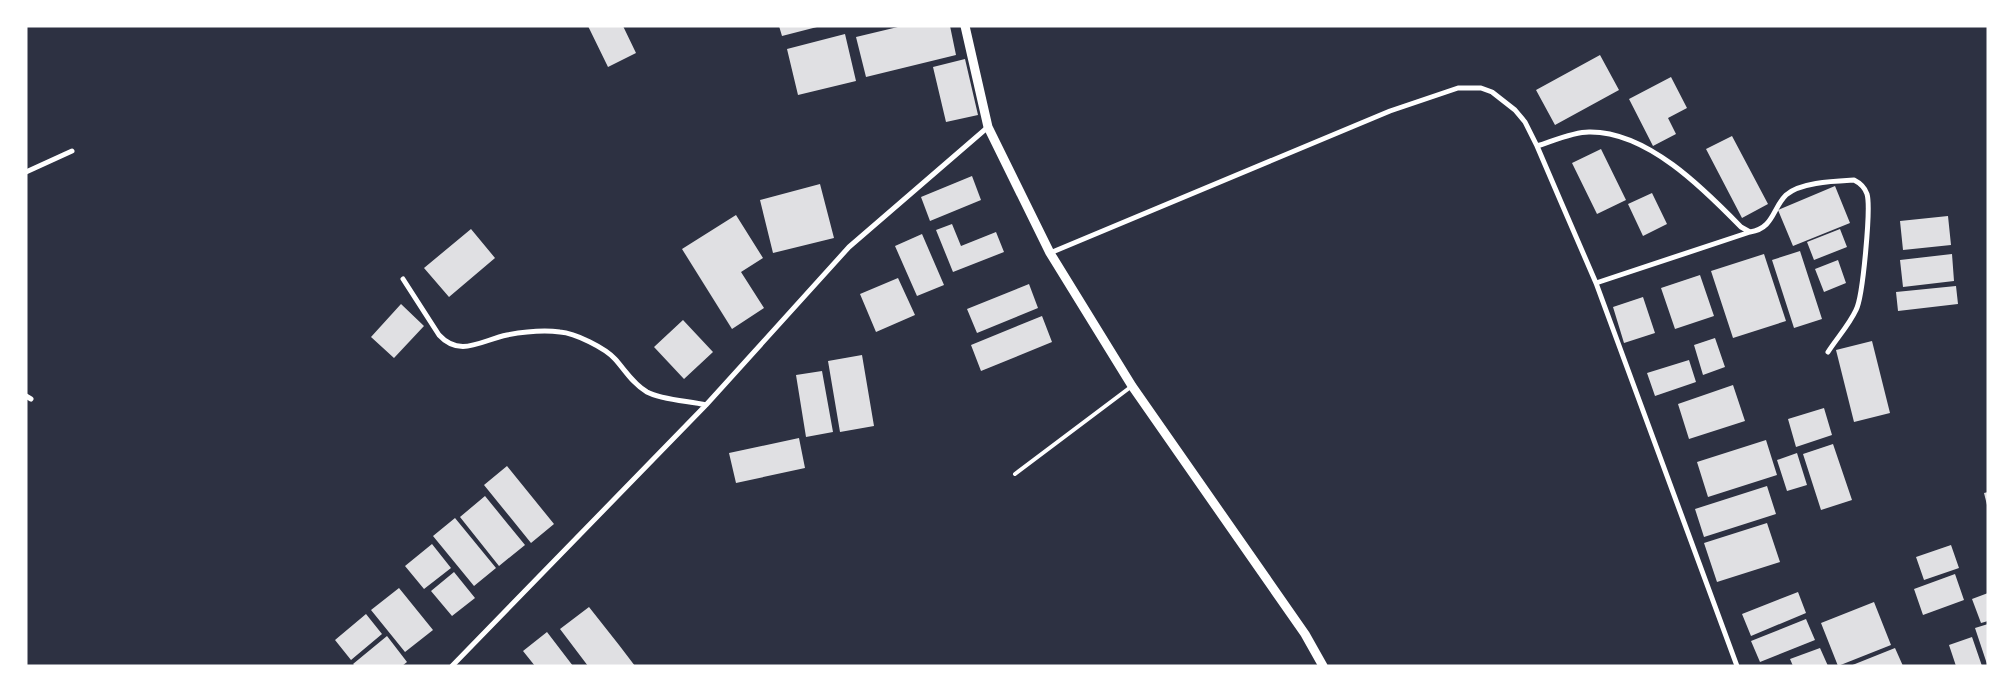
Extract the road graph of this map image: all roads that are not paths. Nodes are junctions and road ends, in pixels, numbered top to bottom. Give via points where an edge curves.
1 (965, 26) edge
2 (988, 128) junction
3 (1537, 146) junction
4 (72, 151) dead end
5 (26, 172) edge
6 (1750, 232) junction
7 (1050, 253) junction
8 (403, 279) dead end
9 (1596, 283) junction
10 (1828, 352) dead end
11 (1132, 386) junction
12 (706, 405) junction
13 (1015, 474) dead end
14 (452, 666) edge
15 (1323, 666) edge
16 (1737, 666) edge

1 - 2 street
2 - 7 street
2 - 12 street via 849,248
3 - 6 street via 1586,132 1606,132 1666,160
3 - 7 street via 1525,122 1502,98 1481,88 1458,88 1390,111
3 - 9 street
4 - 5 street
6 - 9 street
6 - 10 street via 1765,226 1787,194 1798,188 1828,181 1854,180 1864,189 1867,198 1866,234 1861,294 1857,309
7 - 11 street
8 - 12 street via 439,335 453,345 474,346 520,333 561,332 602,347 647,392
9 - 16 street
11 - 13 lane
11 - 15 street via 1305,634
12 - 14 street

